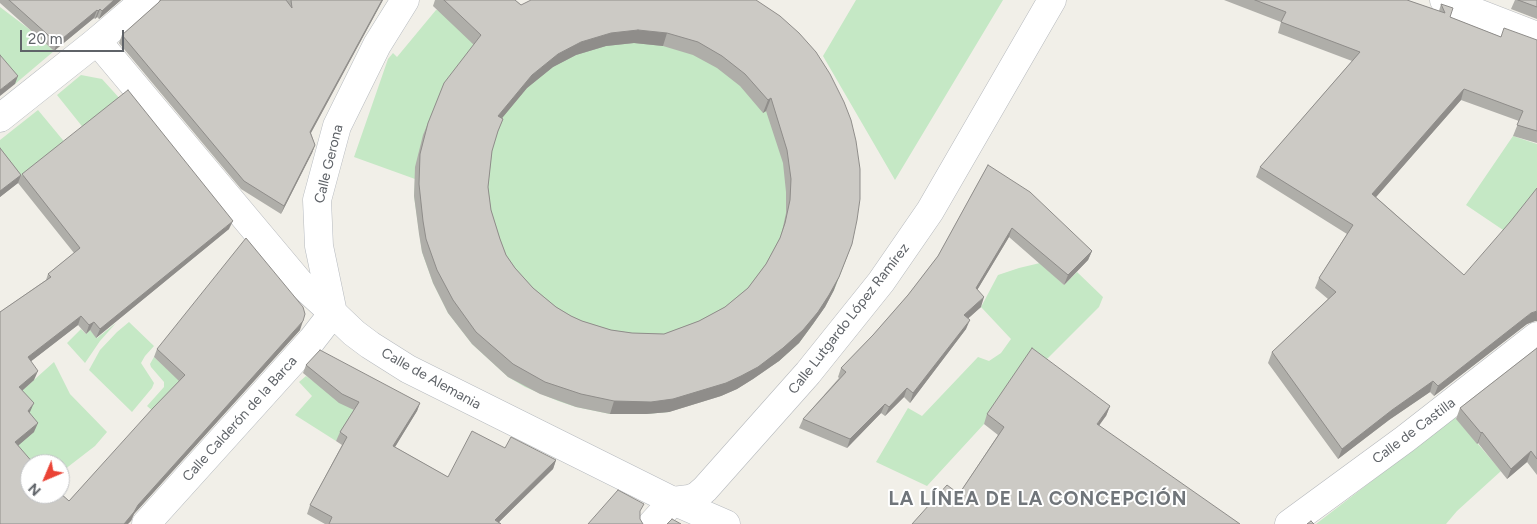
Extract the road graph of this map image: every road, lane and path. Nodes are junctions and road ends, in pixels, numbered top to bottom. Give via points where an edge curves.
1 (145, 0) edge
2 (405, 0) edge
3 (1052, 0) edge
4 (1444, 0) edge
5 (1537, 36) edge
6 (97, 41) junction
7 (0, 118) edge
8 (333, 313) junction
9 (1537, 336) edge
10 (673, 501) junction
11 (146, 524) edge
12 (652, 524) edge
13 (726, 524) edge
14 (1289, 524) edge

1 - 6 street
2 - 8 street, Calle Gerona via 378,44 337,126 317,200 319,246
3 - 10 street, Calle Lutgardo López Ramírez via 930,211 880,282 808,373 705,489 689,499
4 - 5 street
6 - 7 street
6 - 8 street, Calle de Alemania via 299,282
8 - 10 street, Calle de Alemania via 370,345 408,369
8 - 11 street, Calle Calderón de la Barca
9 - 14 street, Calle de Castilla
10 - 12 street
10 - 13 street, Calle de Alemania

